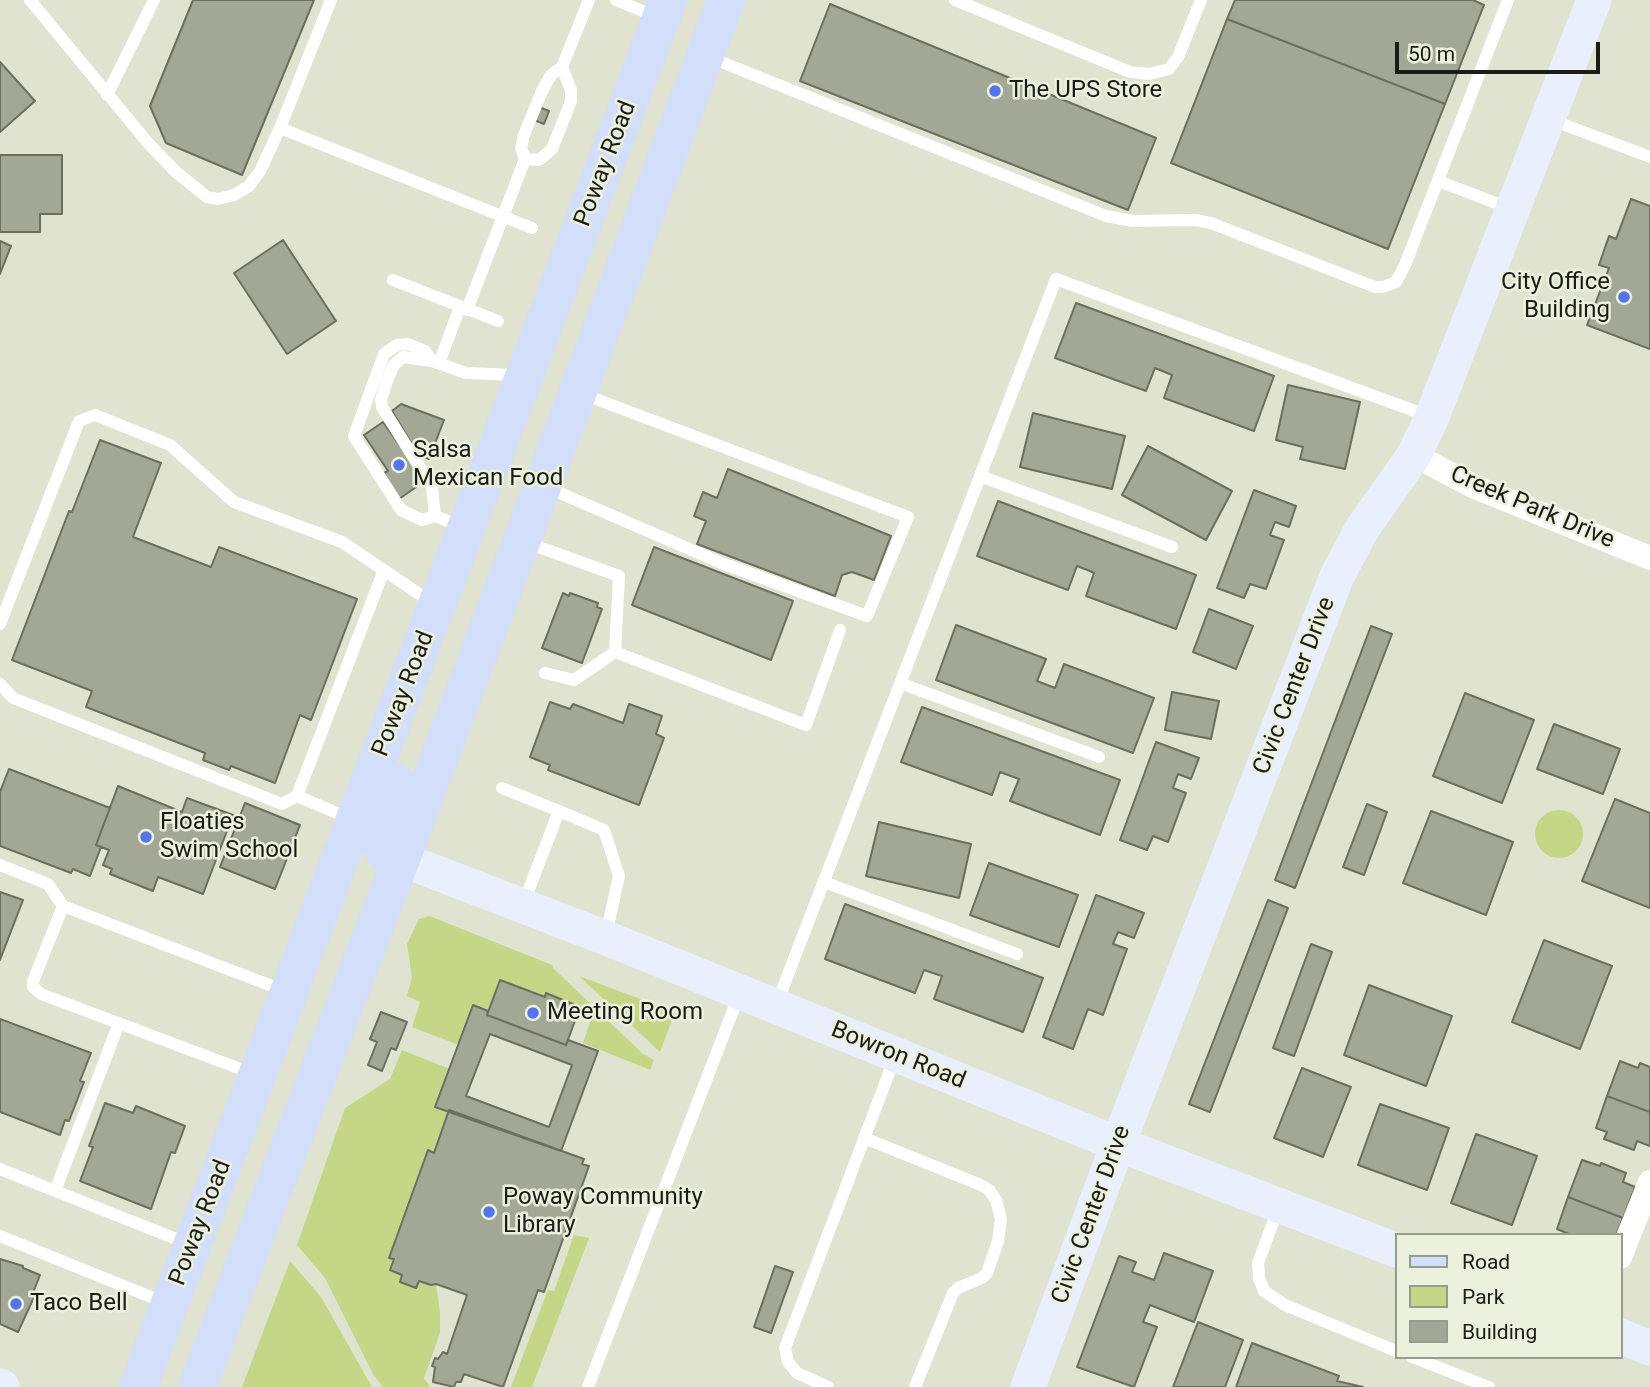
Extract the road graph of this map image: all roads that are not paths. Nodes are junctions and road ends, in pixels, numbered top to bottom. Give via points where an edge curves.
1 (30, 0) edge
2 (154, 0) edge
3 (331, 0) edge
4 (589, 0) edge
5 (616, 0) edge
6 (726, 0) edge
7 (955, 0) edge
8 (1200, 0) edge
9 (1508, 0) edge
10 (1594, 0) edge
11 (664, 9) edge
12 (706, 56) junction
13 (562, 67) junction
14 (107, 95) junction
15 (1548, 118) junction
16 (280, 128) junction
17 (1650, 157) edge
18 (525, 159) junction
19 (1438, 181) junction
20 (1514, 210) junction
21 (503, 217) junction
22 (532, 228) dead end
23 (575, 245) junction
24 (629, 258) junction
25 (393, 280) dead end
26 (464, 308) junction
27 (498, 321) dead end
28 (436, 362) junction
29 (526, 375) junction
30 (577, 392) junction
31 (1432, 417) junction
32 (1414, 455) junction
33 (980, 476) junction
34 (539, 493) junction
35 (451, 522) junction
36 (521, 540) junction
37 (1172, 547) dead end
38 (1650, 558) edge
39 (384, 570) junction
40 (440, 599) junction
41 (0, 624) edge
42 (840, 630) dead end
43 (615, 652) junction
44 (416, 661) junction
45 (545, 673) dead end
46 (900, 683) junction
47 (0, 684) edge
48 (1099, 757) dead end
49 (437, 763) junction
50 (502, 788) dead end
51 (297, 796) junction
52 (559, 811) junction
53 (355, 820) junction
54 (401, 859) junction
55 (0, 865) edge
56 (824, 882) junction
57 (63, 906) junction
58 (522, 906) junction
59 (606, 939) junction
60 (1017, 954) dead end
61 (740, 992) junction
62 (289, 993) junction
63 (776, 1006) junction
64 (119, 1023) junction
65 (895, 1055) junction
66 (257, 1076) junction
67 (864, 1138) junction
68 (1118, 1144) junction
69 (0, 1170) edge
70 (1650, 1182) edge
71 (55, 1191) junction
72 (1279, 1205) junction
73 (0, 1236) edge
74 (193, 1245) junction
75 (1394, 1249) edge
76 (1622, 1253) edge
77 (247, 1255) junction
78 (170, 1304) junction
79 (1622, 1337) edge
80 (1650, 1348) edge
81 (1394, 1350) edge
82 (1417, 1359) edge
83 (138, 1387) edge
84 (197, 1387) edge
85 (588, 1387) edge
86 (828, 1387) edge
87 (915, 1387) edge
88 (1028, 1387) edge
89 (1489, 1387) edge

1 - 14 lane
2 - 14 lane
3 - 16 lane
4 - 13 lane
5 - 11 lane
6 - 12 main road
7 - 8 lane via 1130,72 1149,74 1168,69 1178,57
9 - 19 lane
10 - 15 street, Civic Center Drive
11 - 23 main road, Poway Road
11 - 24 main road via 661,83 607,229 616,250
12 - 19 lane via 1106,216 1211,223 1375,287 1390,286 1400,277
12 - 24 main road
13 - 18 lane via 541,91 524,135
13 - 18 lane via 572,90 557,137 544,158
14 - 16 lane via 148,144 207,197 234,195 249,186
15 - 17 lane
15 - 20 street, Civic Center Drive
16 - 21 lane
18 - 21 lane
19 - 20 lane
20 - 31 street, Civic Center Drive
21 - 22 lane
21 - 26 lane
23 - 29 main road, Poway Road
23 - 34 main road via 592,256 595,273 536,432 531,468
24 - 30 main road
25 - 26 lane
26 - 27 lane
26 - 28 lane
28 - 29 lane via 466,373
28 - 35 lane via 398,359 380,403
28 - 35 lane via 408,344 384,354 354,436 401,510 422,520
29 - 35 main road, Poway Road
30 - 34 main road
30 - 34 lane via 908,517 867,616
31 - 32 street, Civic Center Drive
31 - 33 lane via 1056,279
32 - 38 street, Creek Park Drive via 1475,487
32 - 68 street, Civic Center Drive via 1362,529 1337,576
33 - 37 lane
33 - 46 lane
34 - 36 main road
35 - 40 main road, Poway Road
36 - 43 lane via 619,576
36 - 49 main road
39 - 40 lane
39 - 41 lane via 342,542 234,502 170,444 94,415 79,421
39 - 51 lane
40 - 44 main road, Poway Road
40 - 49 main road via 457,597 464,614 439,688
42 - 43 lane via 806,724
43 - 45 lane via 574,680
44 - 53 main road, Poway Road
44 - 54 main road via 417,724 379,831 384,852
46 - 48 lane
46 - 56 lane
47 - 51 lane via 13,698 282,804
49 - 54 main road
50 - 52 lane
51 - 53 lane
52 - 58 lane
52 - 59 lane via 604,830 619,876
53 - 62 main road, Poway Road
54 - 58 street, Bowron Road
54 - 77 main road
55 - 57 lane via 48,884
56 - 60 lane
56 - 63 lane
57 - 62 lane
57 - 64 lane via 33,987
58 - 59 street, Bowron Road
59 - 61 street, Bowron Road
61 - 63 street, Bowron Road
61 - 85 lane
62 - 66 main road, Poway Road
63 - 65 street, Bowron Road
64 - 66 lane
64 - 71 lane
65 - 67 lane
65 - 68 street, Bowron Road
66 - 74 main road, Poway Road
66 - 77 main road via 274,1082 281,1091 249,1186
67 - 86 lane via 785,1348 797,1373
67 - 87 lane via 981,1185 996,1200 1001,1219 987,1273 958,1288 949,1300
68 - 72 street, Bowron Road
68 - 88 street, Civic Center Drive
69 - 71 lane
70 - 76 street
71 - 74 lane
72 - 75 street, Bowron Road
72 - 81 lane via 1258,1263 1264,1291 1285,1305
73 - 78 lane
74 - 78 main road, Poway Road
77 - 84 main road
78 - 83 main road, Poway Road
79 - 80 street
82 - 89 lane

